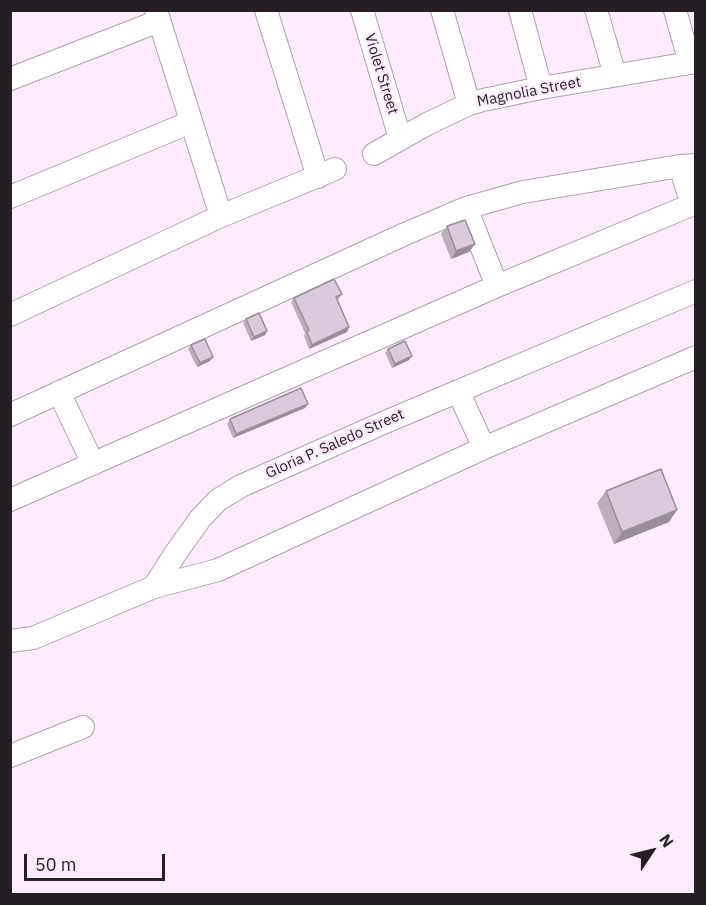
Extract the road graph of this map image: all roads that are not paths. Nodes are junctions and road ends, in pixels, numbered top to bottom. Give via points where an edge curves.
1 (266, 10) edge
2 (362, 10) edge
3 (442, 10) edge
4 (520, 10) edge
5 (596, 10) edge
6 (675, 10) edge
7 (158, 16) edge
8 (693, 62) edge
9 (615, 75) junction
10 (10, 79) edge
11 (541, 88) junction
12 (469, 104) junction
13 (191, 122) junction
14 (400, 138) junction
15 (374, 154) dead end
16 (688, 166) edge
17 (10, 197) edge
18 (694, 204) edge
19 (466, 208) junction
20 (221, 216) junction
21 (497, 286) junction
22 (696, 291) edge
23 (10, 315) edge
24 (696, 357) edge
25 (458, 391) junction
26 (59, 392) junction
27 (10, 415) edge
28 (484, 448) junction
29 (93, 464) junction
30 (10, 500) edge
31 (154, 587) junction
32 (10, 641) edge
33 (82, 727) dead end
34 (10, 756) edge

1 - 20 street via 327,173
2 - 14 street, Violet Street
3 - 12 street
4 - 11 street
5 - 9 street
6 - 8 street
7 - 10 street
7 - 13 street
8 - 9 street, Magnolia Street
9 - 11 street, Magnolia Street
11 - 12 street, Magnolia Street
12 - 14 street, Magnolia Street
13 - 17 street
13 - 20 street
14 - 15 street, Magnolia Street
16 - 18 street
16 - 19 street via 522,192
18 - 21 street
19 - 21 street
19 - 26 street
20 - 23 street
21 - 29 street
22 - 25 street, Gloria P. Saledo Street
24 - 28 street
25 - 28 street
25 - 31 street, Gloria P. Saledo Street via 241,486 218,500 200,519
26 - 27 street
26 - 29 street
28 - 31 street via 218,570
29 - 30 street
31 - 32 street via 33,638
33 - 34 street

